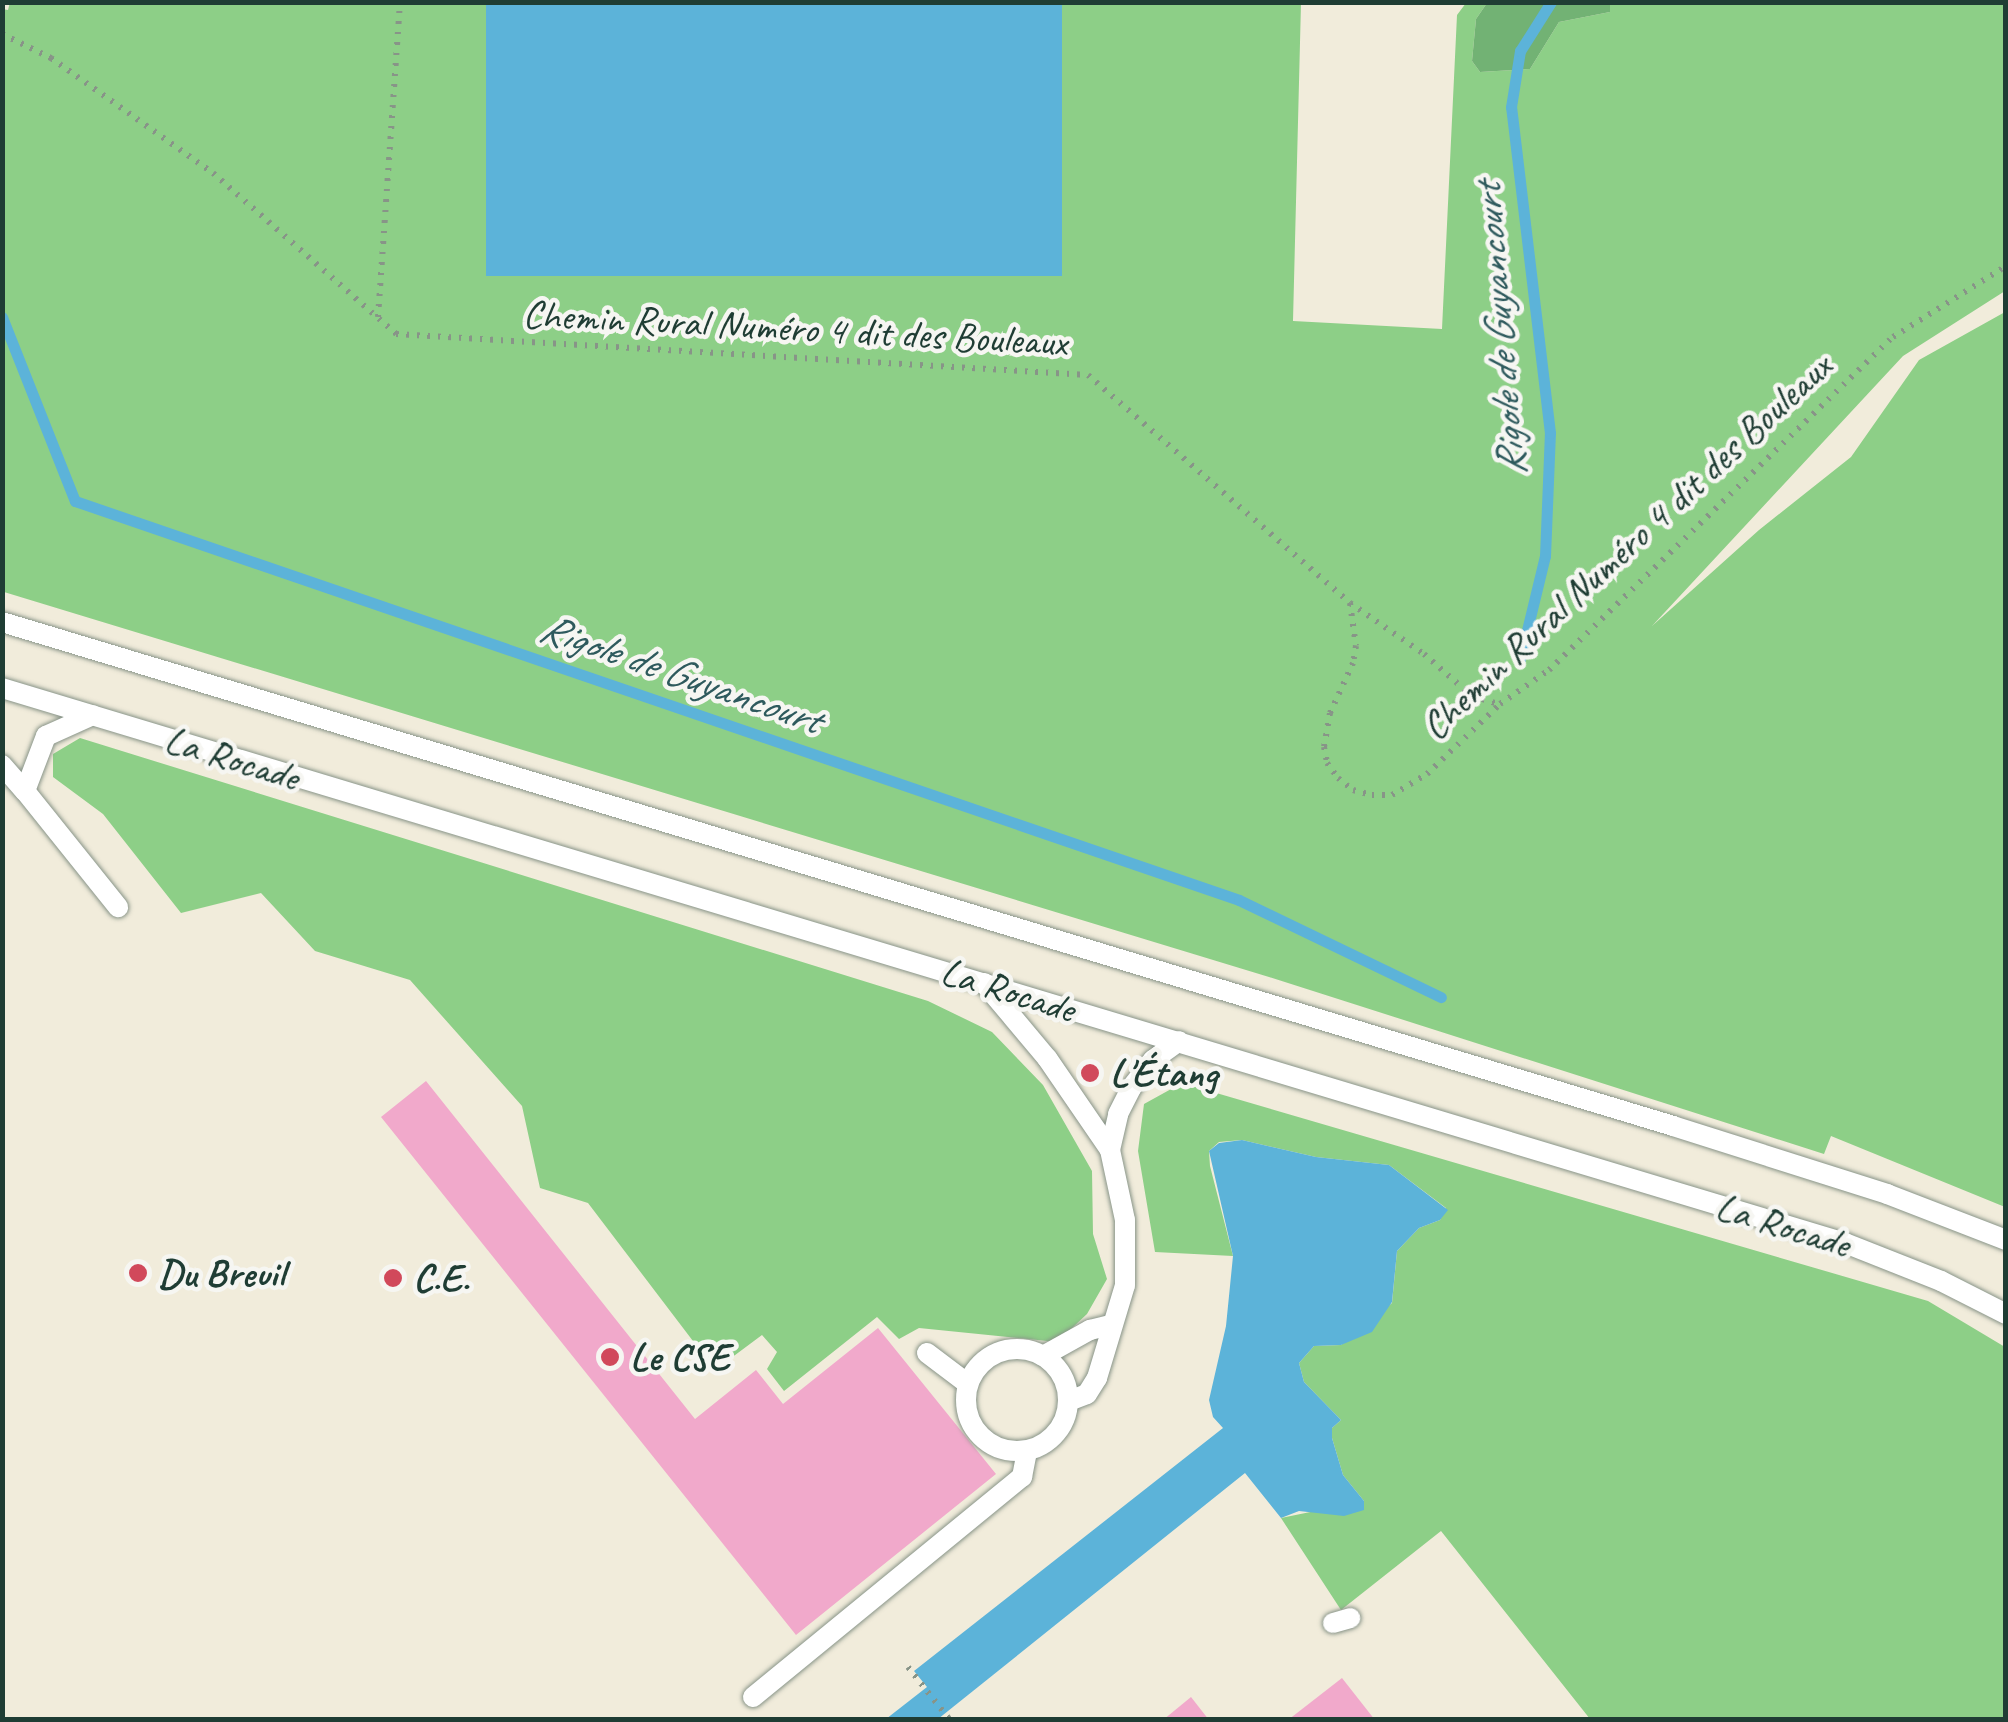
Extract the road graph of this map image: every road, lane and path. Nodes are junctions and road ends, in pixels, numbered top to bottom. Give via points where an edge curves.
1 (400, 2) edge
2 (2, 34) edge
3 (2006, 266) edge
4 (378, 318) junction
5 (1350, 603) junction
6 (2, 622) edge
7 (2, 688) edge
8 (1500, 704) junction
9 (93, 716) junction
10 (2, 765) edge
11 (25, 791) junction
12 (118, 907) dead end
13 (982, 981) junction
14 (1179, 1041) junction
15 (1110, 1150) junction
16 (2006, 1240) edge
17 (2006, 1314) edge
18 (1110, 1326) junction
19 (927, 1353) dead end
20 (1043, 1356) junction
21 (968, 1384) junction
22 (1069, 1400) junction
23 (1027, 1451) junction
24 (908, 1667) dead end
25 (753, 1696) dead end
26 (950, 1720) edge

1 - 4 path
2 - 4 path, Chemin Rural Numéro 4 dit des Bouleaux via 51,58 213,173
3 - 8 path, Chemin Rural Numéro 4 dit des Bouleaux via 1893,337 1549,670
4 - 5 path, Chemin Rural Numéro 4 dit des Bouleaux via 396,334 1088,375
5 - 8 path via 1472,696
5 - 8 path, Chemin Rural Numéro 4 dit des Bouleaux via 1353,663 1330,713 1324,747 1328,764 1353,790 1392,795 1410,787
6 - 16 lane, La Rocade via 1673,1126
7 - 9 lane, La Rocade
9 - 11 lane via 46,736
9 - 13 lane, La Rocade
10 - 11 lane
11 - 12 lane
13 - 14 lane, La Rocade
13 - 15 lane via 1047,1058
14 - 15 lane via 1130,1088
14 - 17 lane, La Rocade via 1845,1243
15 - 18 lane via 1127,1265
18 - 20 lane
18 - 22 lane via 1097,1378 1087,1394
19 - 21 lane
20 - 21 lane via 1020,1348 994,1354
20 - 22 lane via 1066,1383
21 - 23 lane via 968,1412 980,1437 995,1447
22 - 23 lane via 1056,1434
23 - 25 lane via 1022,1477
24 - 26 path

